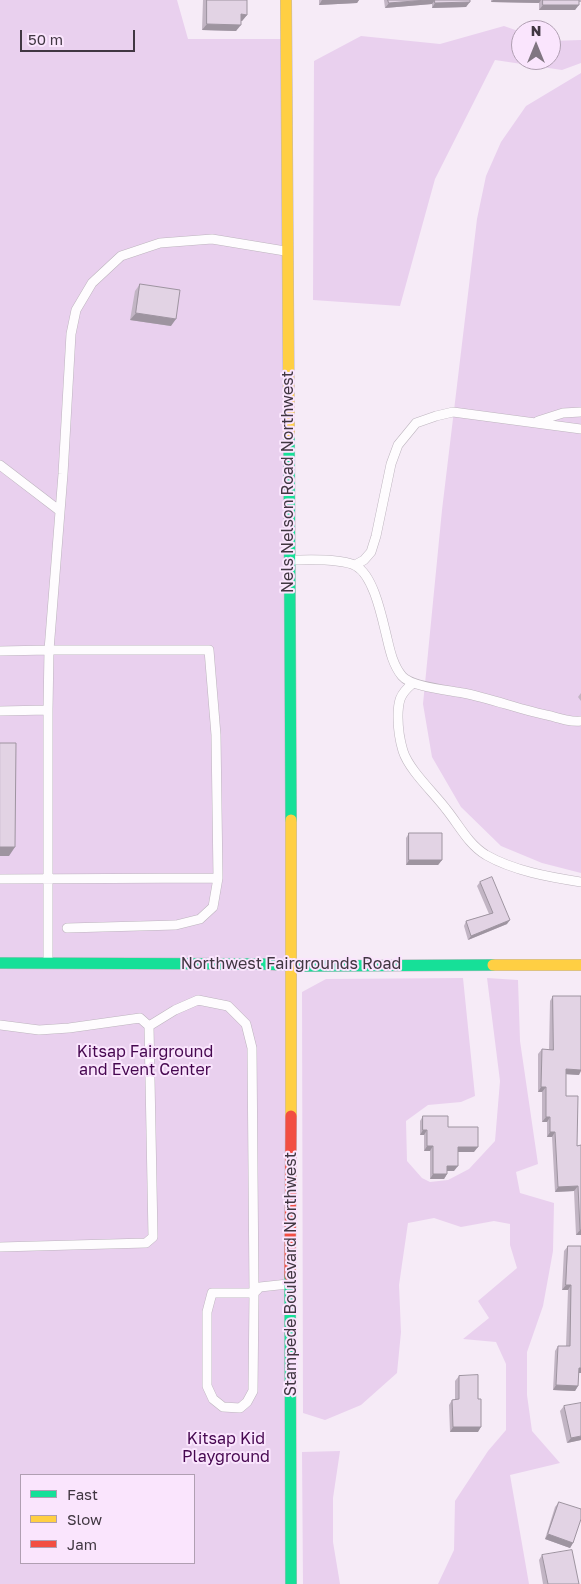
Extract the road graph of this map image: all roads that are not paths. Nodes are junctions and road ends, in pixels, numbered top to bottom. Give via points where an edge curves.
1 (286, 0) edge
2 (287, 251) junction
3 (581, 412) edge
4 (535, 422) junction
5 (581, 428) edge
6 (0, 465) edge
7 (60, 511) junction
8 (289, 560) junction
9 (355, 565) junction
10 (49, 650) junction
11 (0, 651) edge
12 (412, 684) junction
13 (48, 710) junction
14 (0, 711) edge
15 (581, 721) edge
16 (218, 878) junction
17 (0, 879) edge
18 (48, 879) junction
19 (581, 882) edge
20 (66, 928) dead end
21 (0, 963) edge
22 (48, 964) junction
23 (292, 965) junction
24 (581, 965) edge
25 (0, 1025) edge
26 (149, 1026) junction
27 (0, 1247) edge
28 (290, 1284) junction
29 (254, 1293) junction
30 (291, 1584) edge

1 - 2 street, Nels Nelson Road Northwest
2 - 7 lane via 212,239 160,242 121,256 92,283 76,310 70,334
2 - 8 street, Nels Nelson Road Northwest
3 - 4 lane via 563,413
4 - 5 lane
4 - 9 lane via 453,412 416,423 398,445 391,464 371,552
6 - 7 lane
7 - 10 lane
8 - 9 lane via 338,561
8 - 23 street, Nels Nelson Road Northwest
9 - 12 lane via 369,581 394,665
10 - 11 lane
10 - 13 lane
10 - 16 lane via 209,650 216,735
12 - 15 lane
12 - 19 lane via 402,693 398,708 403,752 470,842 485,854 518,868
13 - 14 lane
13 - 18 lane
16 - 18 lane
16 - 20 lane via 213,907 200,919 176,925
17 - 18 lane
18 - 22 lane
21 - 22 street, Northwest Fairgrounds Road
22 - 23 street, Northwest Fairgrounds Road
23 - 24 street, Northwest Fairgrounds Road
23 - 28 street, Stampede Boulevard Northwest
25 - 26 lane via 39,1030 140,1018
26 - 27 lane via 153,1237 146,1244
26 - 29 lane via 198,1000 228,1006 246,1024 252,1048
28 - 29 lane via 260,1287
28 - 30 street, Stampede Boulevard Northwest
29 - 29 lane via 253,1391 240,1408 223,1407 207,1386 207,1312 212,1292

